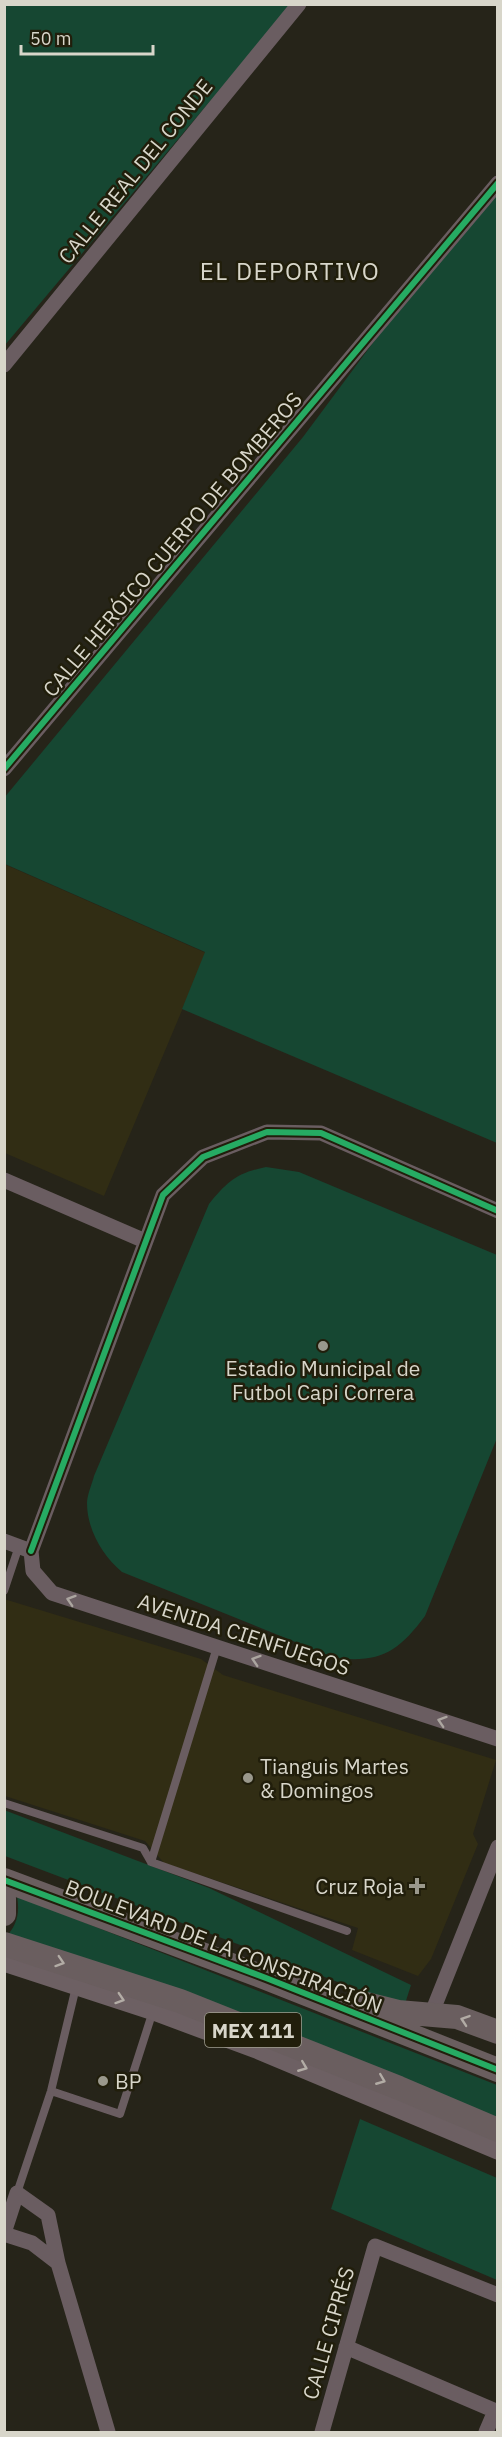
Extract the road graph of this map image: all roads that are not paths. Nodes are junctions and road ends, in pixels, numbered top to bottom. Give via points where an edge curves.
1 (299, 4) edge
2 (498, 183) edge
3 (4, 365) edge
4 (4, 769) edge
5 (4, 1180) edge
6 (498, 1211) edge
7 (145, 1241) junction
8 (18, 1546) edge
9 (4, 1591) edge
10 (217, 1647) junction
11 (498, 1739) edge
12 (4, 1803) edge
13 (498, 1847) edge
14 (151, 1862) junction
15 (4, 1881) edge
16 (4, 1899) edge
17 (4, 1914) edge
18 (347, 1931) dead end
19 (4, 1944) edge
20 (4, 1961) edge
21 (266, 1978) junction
22 (76, 1985) junction
23 (154, 2010) junction
24 (431, 2015) junction
25 (498, 2032) edge
26 (498, 2070) edge
27 (51, 2091) junction
28 (498, 2130) edge
29 (498, 2149) edge
30 (17, 2193) junction
31 (4, 2234) edge
32 (58, 2264) junction
33 (498, 2295) edge
34 (346, 2347) junction
35 (496, 2411) edge
36 (108, 2433) edge
37 (322, 2433) edge
38 (486, 2433) edge

1 - 3 street, CALLE REAL DEL CONDE
2 - 4 street, CALLE HERÓICO CUERPO DE BOMBEROS
5 - 7 street
6 - 7 street via 321,1133 267,1132 203,1157 163,1195
7 - 8 street
8 - 9 lane
10 -> 8 street, AVENIDA CIENFUEGOS via 52,1593
11 -> 10 street, AVENIDA CIENFUEGOS
10 - 14 lane
12 - 14 lane via 143,1848
13 - 24 street
14 - 18 lane
15 - 21 main road, BOULEVARD DE LA CONSPIRACIÓN / MEX 111
16 - 17 main road
19 -> 28 main road, MEX 111 via 180,2001
20 - 22 street
21 - 24 main road via 398,2013
21 - 26 main road, BOULEVARD DE LA CONSPIRACIÓN / MEX 111
22 -> 23 street
22 - 27 lane
23 - 27 lane via 120,2115
23 -> 29 street via 260,2049
25 -> 24 main road via 457,2017
27 - 30 lane
30 - 31 street
30 - 32 street via 48,2215
31 - 32 street via 32,2243
32 - 36 street
33 - 34 street, CALLE CIPRÉS via 375,2246
34 - 35 street
34 - 37 street, CALLE CIPRÉS
35 - 38 street

